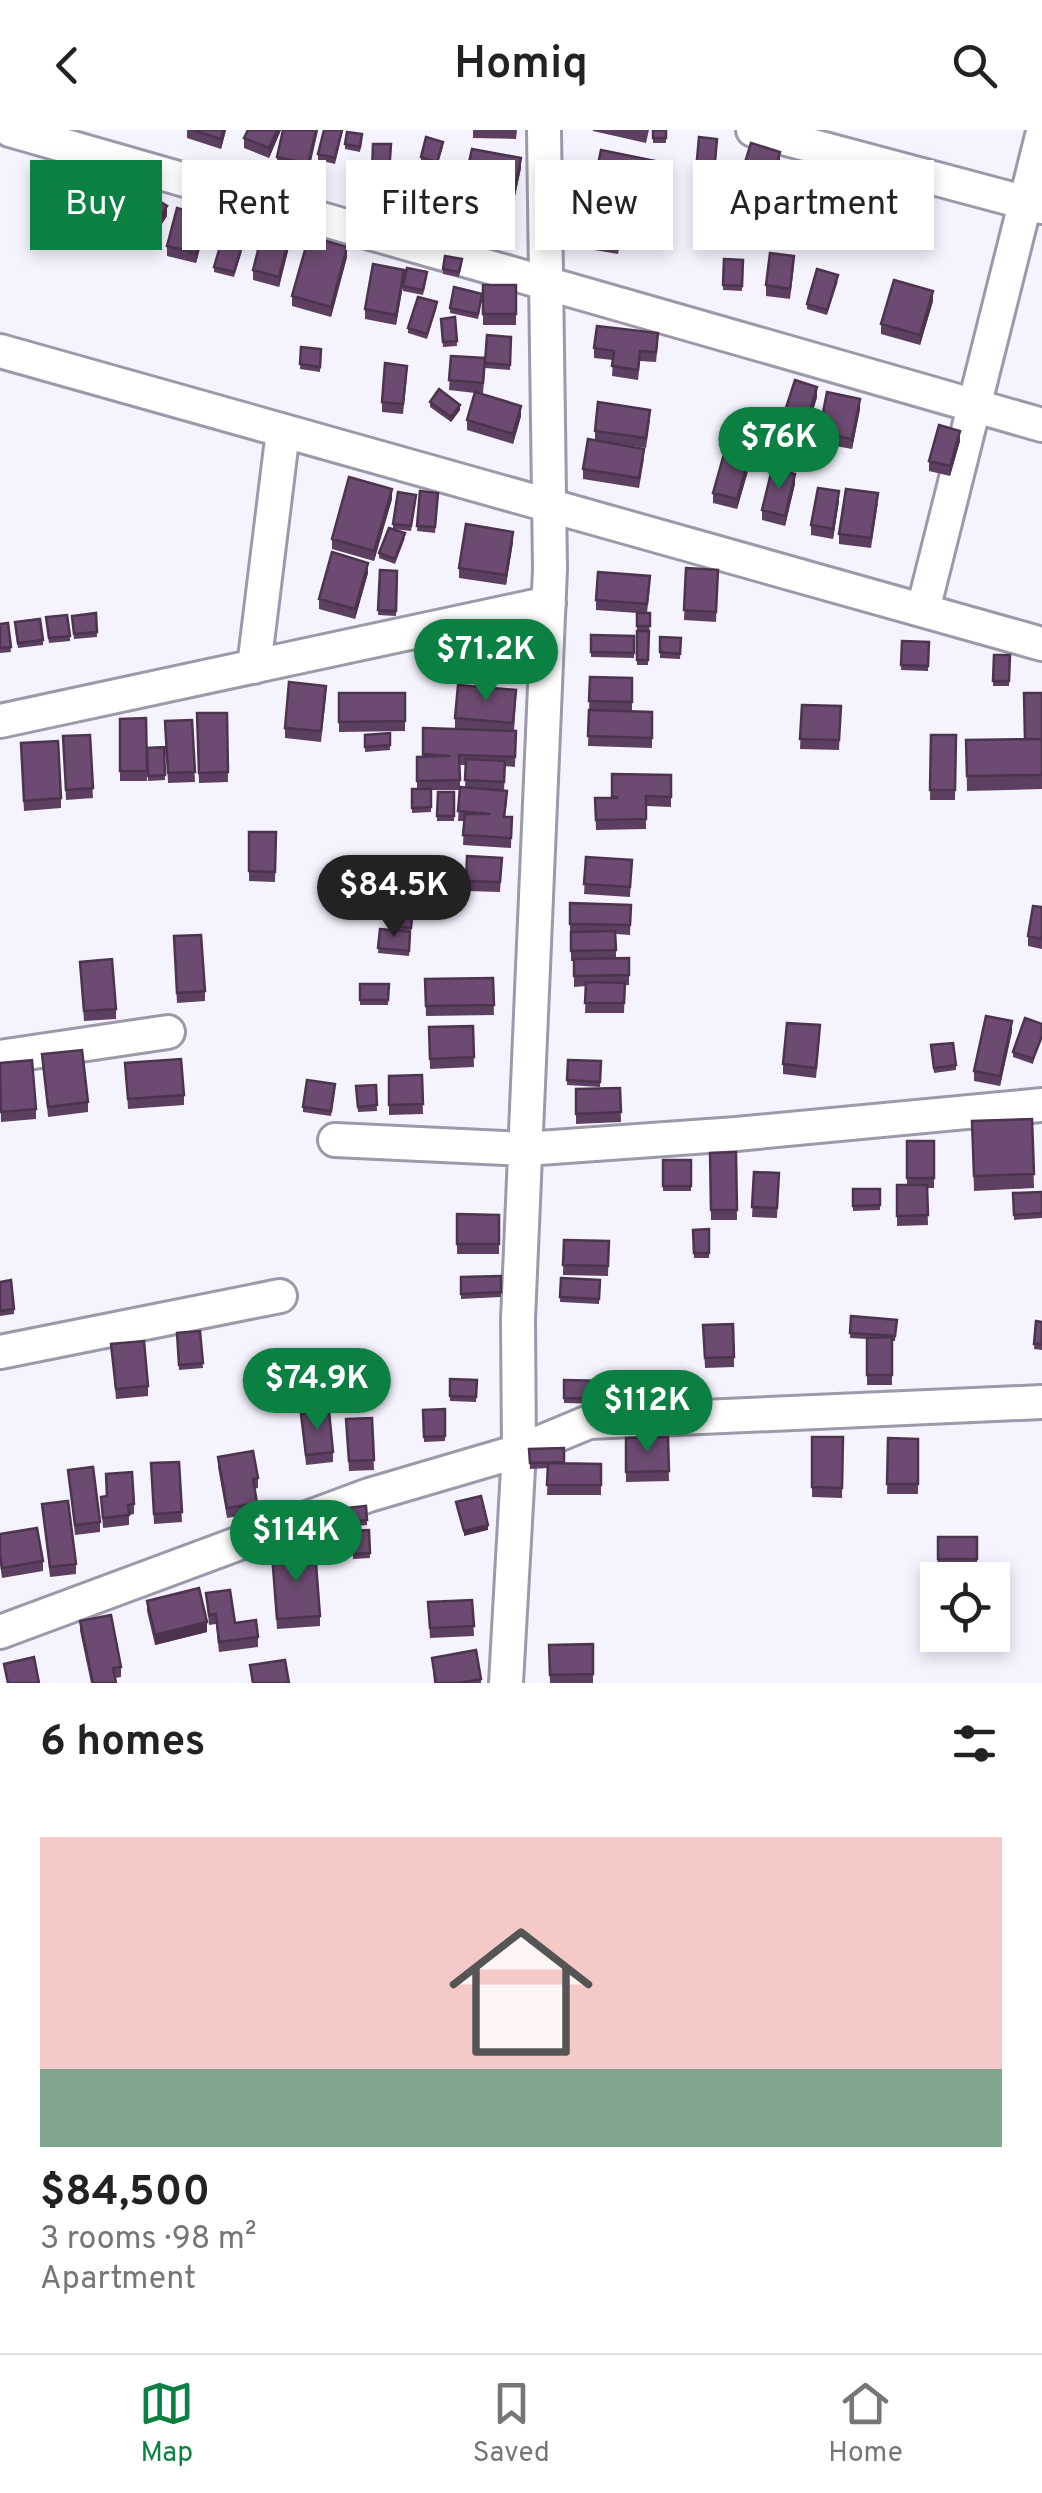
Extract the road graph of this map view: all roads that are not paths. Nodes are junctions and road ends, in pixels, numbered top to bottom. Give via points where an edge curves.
1 (10, 130) edge
2 (544, 130) edge
3 (753, 130) edge
4 (1042, 136) edge
5 (1033, 204) edge
6 (546, 282) junction
7 (0, 351) edge
8 (976, 406) junction
9 (1042, 424) edge
10 (283, 430) junction
11 (549, 506) junction
12 (549, 603) junction
13 (924, 610) junction
14 (1042, 644) edge
15 (254, 667) junction
16 (0, 721) edge
17 (168, 1032) dead end
18 (0, 1057) edge
19 (1042, 1105) edge
20 (335, 1140) dead end
21 (525, 1149) junction
22 (280, 1296) dead end
23 (0, 1352) edge
24 (1042, 1402) edge
25 (520, 1452) junction
26 (0, 1632) edge
27 (506, 1683) edge

1 - 6 street
2 - 6 street
3 - 5 street
4 - 5 street
5 - 8 street
6 - 8 street
6 - 11 street
7 - 10 street
8 - 9 street
8 - 13 street
10 - 11 street
10 - 15 street
11 - 12 street
11 - 13 street
12 - 15 street
12 - 21 street
13 - 14 street
15 - 16 street
17 - 18 street
19 - 21 street
20 - 21 street
21 - 25 street
22 - 23 street
24 - 25 street via 589,1422
25 - 26 street via 369,1494
25 - 27 street

